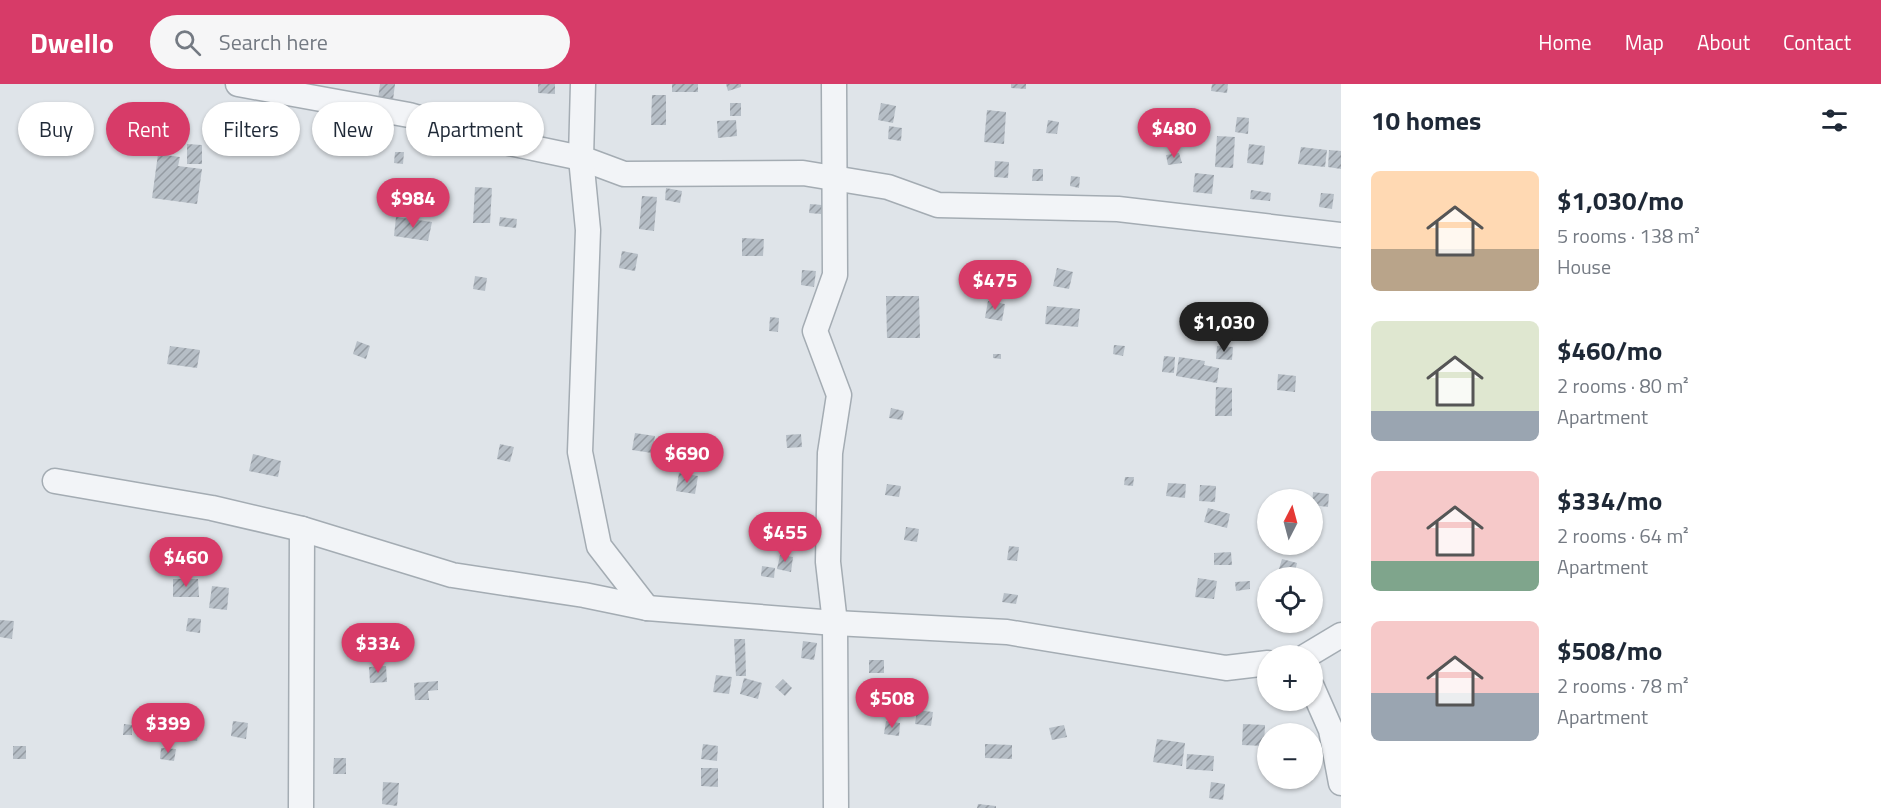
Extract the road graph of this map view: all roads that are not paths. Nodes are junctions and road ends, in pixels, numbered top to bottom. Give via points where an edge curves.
1 (238, 84) edge
2 (583, 84) edge
3 (834, 84) edge
4 (581, 158) junction
5 (834, 177) junction
6 (1341, 235) edge
7 (55, 481) dead end
8 (302, 529) junction
9 (647, 609) junction
10 (834, 623) junction
11 (1341, 635) edge
12 (1323, 646) edge
13 (1257, 664) edge
14 (1323, 711) edge
15 (1341, 783) edge
16 (301, 808) edge
17 (836, 808) edge

1 - 4 street via 409,115 495,140
2 - 4 street
3 - 5 street
4 - 5 street via 624,174 803,173
4 - 9 street via 588,230 580,452 599,546
5 - 6 street via 888,187 938,205 1118,209
5 - 10 street via 835,275 815,332 839,395 830,464 828,562
7 - 8 street via 212,508
8 - 9 street via 452,575
8 - 16 street
9 - 10 street
10 - 13 street via 1006,632 1226,668
10 - 17 street
11 - 12 street
14 - 15 street via 1331,729

